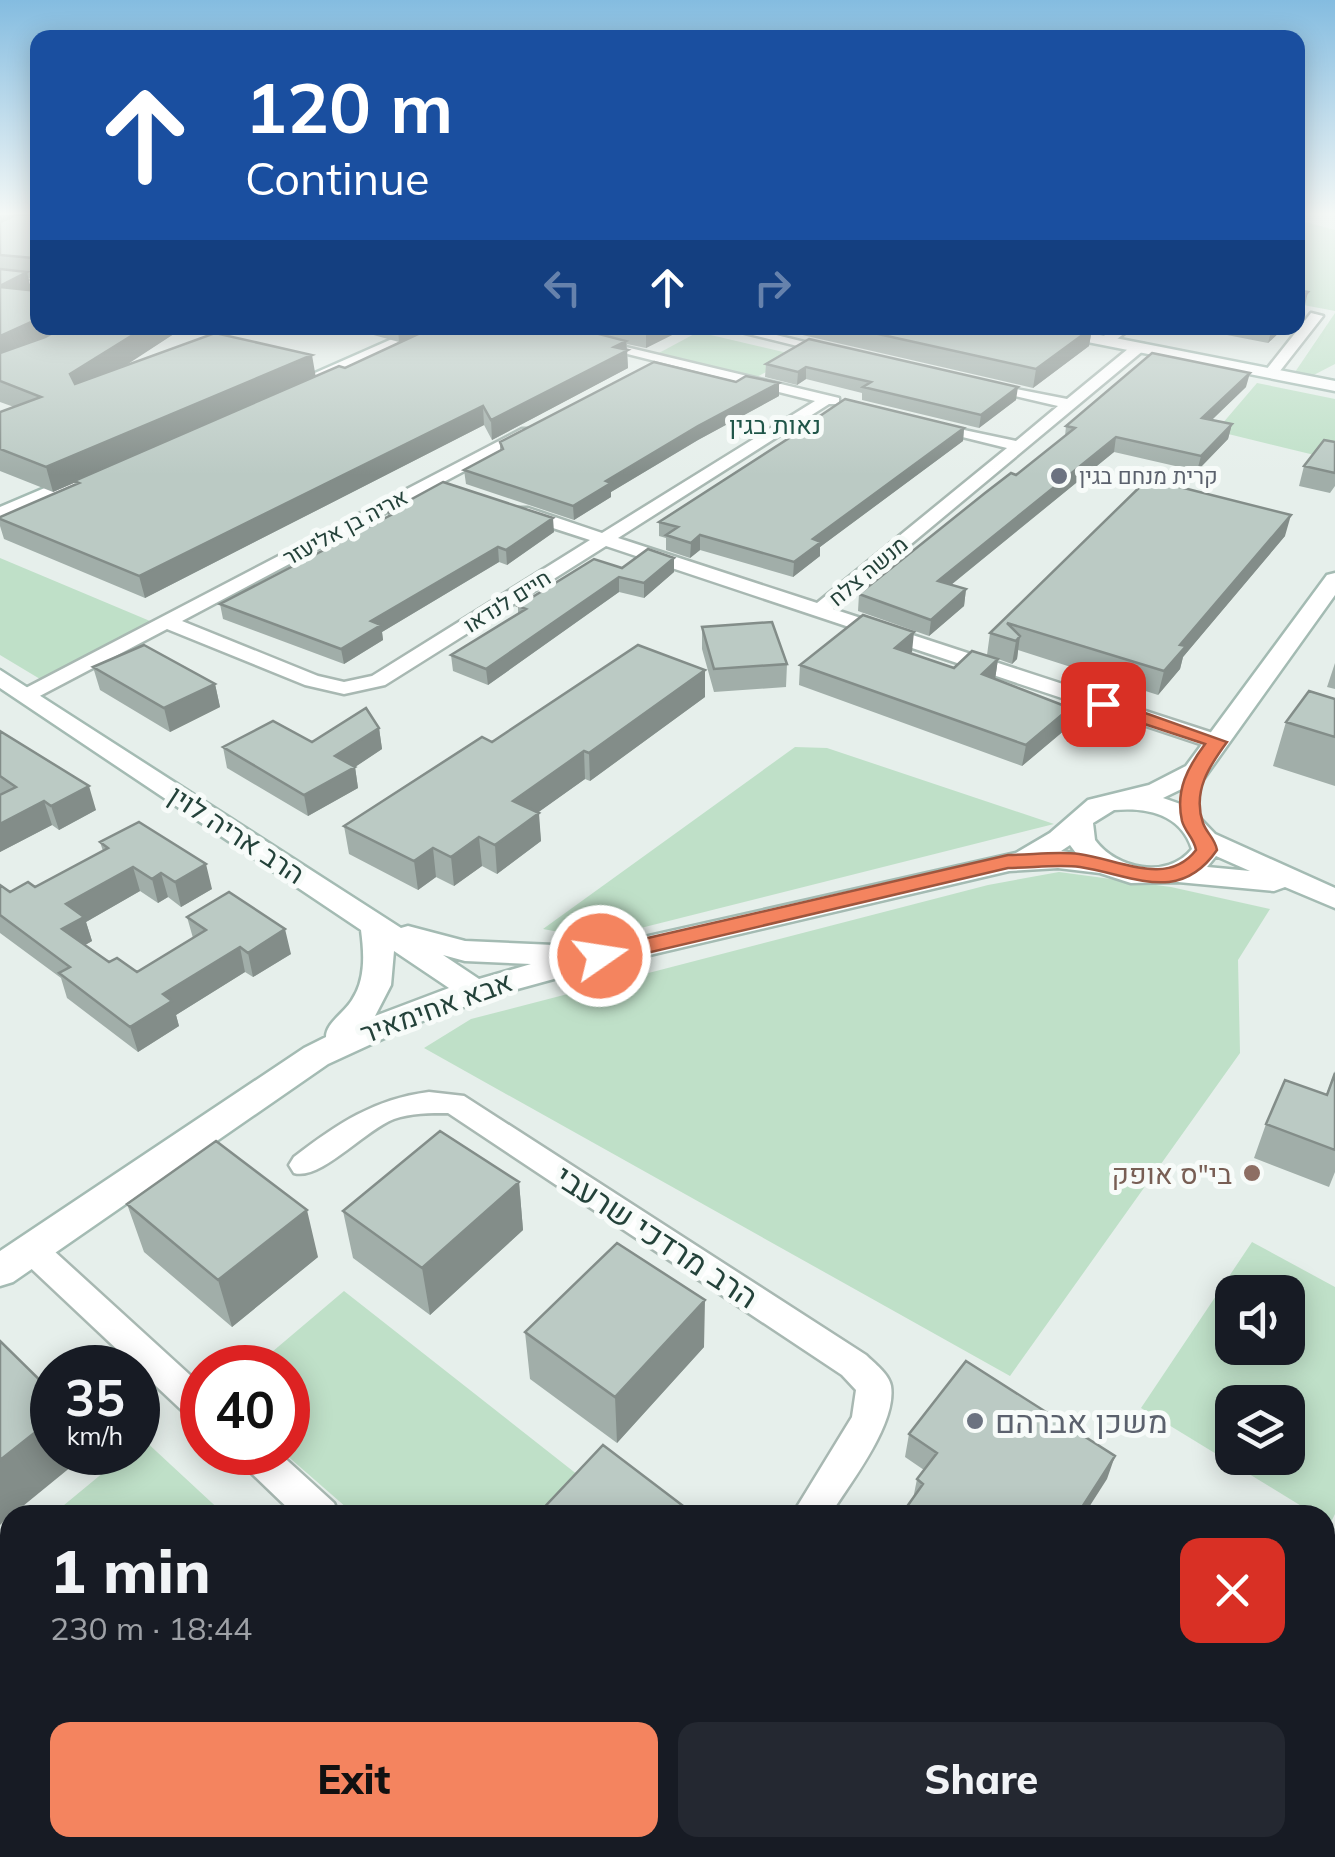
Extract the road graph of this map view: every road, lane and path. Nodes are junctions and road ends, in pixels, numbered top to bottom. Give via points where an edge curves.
1 (1316, 316) dead end
2 (1305, 330) edge
3 (423, 335) edge
4 (560, 335) edge
5 (763, 335) edge
6 (1080, 335) edge
7 (1114, 335) edge
8 (1301, 335) edge
9 (1107, 340) junction
10 (1139, 347) junction
11 (844, 353) edge
12 (663, 360) junction
13 (1271, 374) junction
14 (630, 377) edge
15 (976, 383) edge
16 (1334, 386) edge
17 (285, 396) edge
18 (1069, 404) junction
19 (549, 420) edge
20 (922, 423) edge
21 (1018, 446) junction
22 (431, 482) junction
23 (466, 494) edge
24 (501, 505) edge
25 (0, 514) edge
26 (0, 527) edge
27 (606, 540) junction
28 (1335, 580) edge
29 (820, 610) junction
30 (167, 622) junction
31 (0, 678) edge
32 (27, 695) junction
33 (1217, 742) junction
34 (1195, 772) junction
35 (1120, 801) junction
36 (1079, 821) junction
37 (1199, 831) junction
38 (1008, 862) junction
39 (1109, 866) junction
40 (1180, 874) junction
41 (1325, 895) edge
42 (376, 926) junction
43 (630, 949) junction
44 (474, 990) junction
45 (316, 1056) junction
46 (304, 1165) dead end
47 (31, 1250) junction
48 (0, 1271) edge
49 (180, 1386) edge
50 (277, 1475) edge
51 (310, 1505) edge
52 (816, 1505) edge

1 - 2 street
3 - 17 street
4 - 12 street
5 - 11 street
6 - 9 street
7 - 9 street
8 - 13 street
9 - 10 street
10 - 13 street
10 - 18 street, מנשה צלח
12 - 14 street
12 - 27 street, חיים לנדאו via 836,402
13 - 16 street
15 - 18 street
18 - 21 street, מנשה צלח
19 - 22 street, אריה בן אליעזר
20 - 21 street
21 - 29 street, מנשה צלח
22 - 23 street
22 - 30 street, אריה בן אליעזר
24 - 27 street, מנשה צלח
25 - 26 street via 102,476
27 - 29 street, מנשה צלח
27 - 30 street, חיים לנדאו via 360,686 312,682
28 - 33 street
29 - 33 street
30 - 32 street, אריה בן אליעזר
31 - 32 street, הרב אריה לוין
32 - 42 street, הרב אריה לוין
33 - 34 street
34 - 35 street
34 - 37 street
35 - 36 street via 1102,804
35 - 37 street via 1160,806
36 - 38 street via 1055,843
36 - 39 street via 1082,844
37 - 40 street via 1202,860
37 - 41 street
38 - 39 street, אבא אחימאיר via 1058,858
38 - 43 street, אבא אחימאיר
39 - 40 street, אבא אחימאיר via 1145,876
40 - 41 street, אבא אחימאיר via 1237,877
42 - 43 street via 494,954
42 - 44 street, הרב אריה לוין
42 - 45 street via 382,959 367,1007
43 - 44 street, אבא אחימאיר
44 - 45 street, אבא אחימאיר
45 - 47 street, אבא אחימאיר
46 - 52 street, הרב מרדכי שרעבי via 371,1114 421,1101 454,1102 854,1365 874,1386 870,1421
47 - 48 street, אבא אחימאיר
47 - 49 street
50 - 51 street

